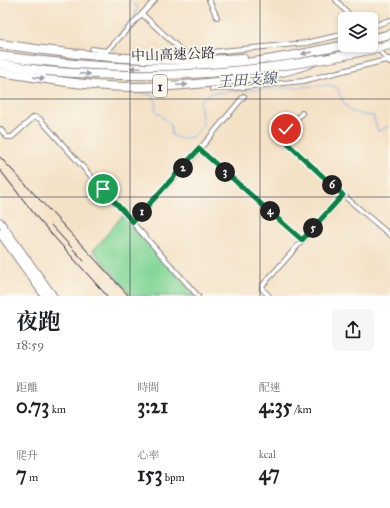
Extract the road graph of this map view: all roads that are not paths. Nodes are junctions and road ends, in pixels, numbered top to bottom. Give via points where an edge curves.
1 (155, 0) edge
2 (209, 0) edge
3 (336, 0) edge
4 (347, 12) edge
5 (142, 14) junction
6 (217, 17) dead end
7 (390, 20) edge
8 (378, 24) edge
9 (390, 34) edge
10 (338, 35) edge
11 (378, 37) edge
12 (0, 44) edge
13 (390, 45) edge
14 (338, 46) edge
15 (378, 48) edge
16 (92, 49) dead end
17 (0, 56) edge
18 (272, 59) junction
19 (318, 60) junction
20 (389, 61) edge
21 (0, 64) edge
22 (0, 72) edge
23 (212, 89) dead end
24 (244, 96) dead end
25 (302, 113) dead end
26 (0, 129) edge
27 (199, 149) junction
28 (343, 195) junction
29 (0, 222) edge
30 (133, 222) junction
31 (0, 233) edge
32 (390, 235) edge
33 (302, 240) junction
34 (45, 296) edge
35 (52, 296) edge
36 (198, 296) edge
37 (269, 296) edge

1 - 5 street
2 - 6 street
3 - 4 street
5 - 10 street via 188,54 306,42
5 - 16 street via 107,51
7 - 8 street
9 - 11 highway
12 - 18 highway via 174,61 250,57
13 - 19 highway, 中山高速公路 / 1, bridge
14 -> 18 highway, 中山高速公路 / 1
15 - 20 street
18 -> 17 highway, 中山高速公路 / 1 via 187,68 140,69
21 -> 19 highway, 中山高速公路 / 1, bridge via 82,74 151,76 203,75
22 -> 19 highway, 中山高速公路 / 1, bridge via 85,84 154,87 193,85 274,74 292,71
20 - 23 street via 304,81
24 - 27 street
25 - 28 street via 286,129 283,136 296,152
26 - 30 street via 7,137 12,137 34,116 40,119
27 - 30 street
27 - 33 street
28 - 32 street
28 - 33 street
29 - 35 main road
30 - 36 street
31 - 34 main road
33 - 37 street via 262,286

